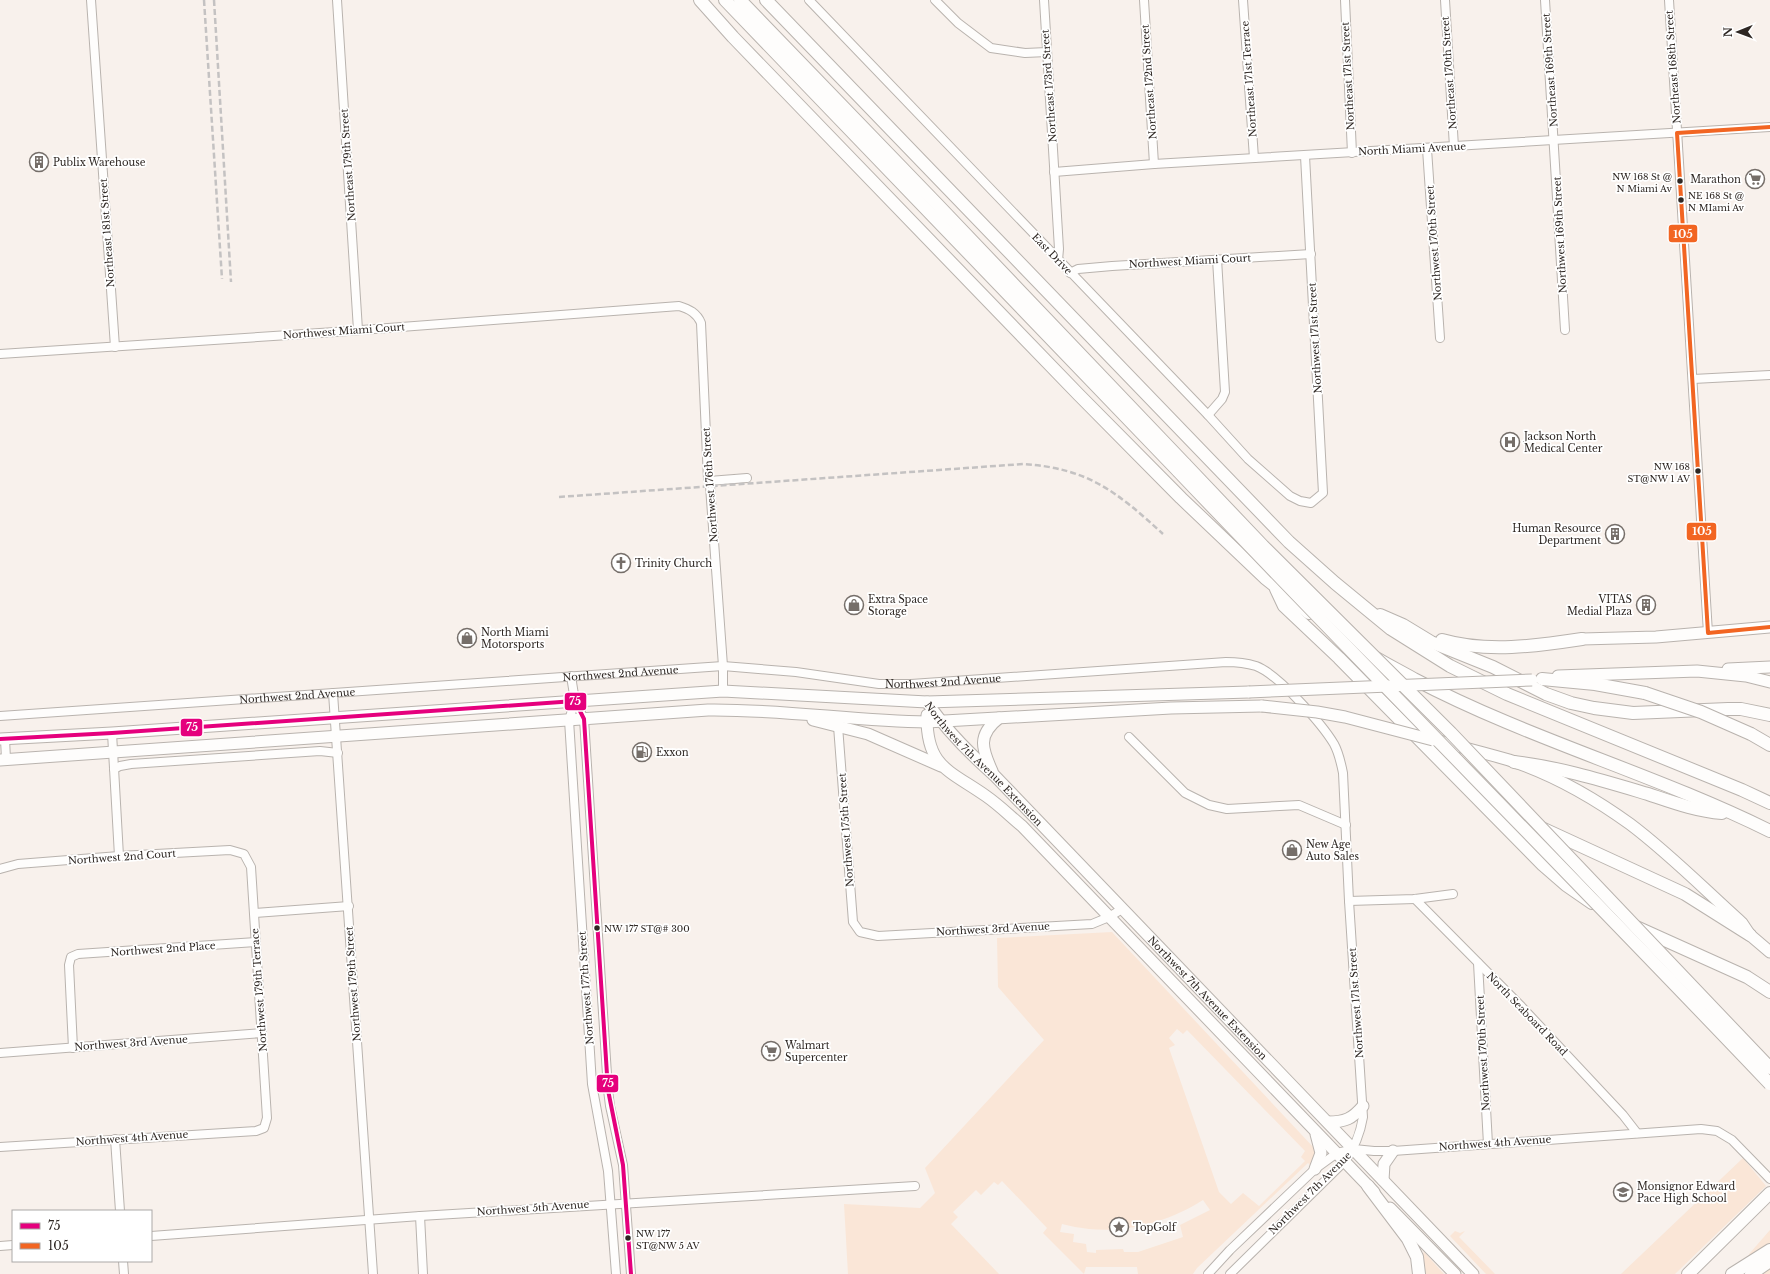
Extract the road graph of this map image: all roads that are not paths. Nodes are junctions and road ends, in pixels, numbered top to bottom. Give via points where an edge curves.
1 (91, 0) edge
2 (337, 0) edge
3 (700, 0) edge
4 (725, 0) edge
5 (740, 0) edge
6 (766, 0) edge
7 (809, 0) edge
8 (935, 0) edge
9 (1044, 0) edge
10 (1144, 0) edge
11 (1243, 0) edge
12 (1345, 0) edge
13 (1445, 0) edge
14 (1545, 0) edge
15 (1669, 0) edge
16 (1047, 52) junction
17 (1770, 127) edge
18 (1677, 133) junction
19 (1554, 141) junction
20 (1454, 147) junction
21 (1428, 149) junction
22 (1352, 153) junction
23 (1306, 156) junction
24 (1254, 158) junction
25 (1154, 164) junction
26 (1054, 172) junction
27 (1311, 254) junction
28 (1217, 259) junction
29 (1058, 260) junction
30 (1070, 273) junction
31 (688, 308) joint
32 (358, 330) junction
33 (1565, 330) dead end
34 (1440, 338) dead end
35 (115, 347) junction
36 (0, 354) edge
37 (1770, 376) edge
38 (1693, 379) junction
39 (1208, 415) junction
40 (1181, 468) junction
41 (747, 478) dead end
42 (709, 481) junction
43 (1300, 502) joint
44 (1274, 586) junction
45 (1368, 609) junction
46 (1770, 627) edge
47 (1708, 633) junction
48 (1424, 636) junction
49 (1582, 639) joint
50 (723, 666) junction
51 (1770, 667) edge
52 (1710, 672) junction
53 (571, 676) junction
54 (1537, 679) junction
55 (1770, 682) edge
56 (722, 691) junction
57 (333, 693) junction
58 (575, 701) junction
59 (1298, 701) joint
60 (927, 702) junction
61 (789, 714) junction
62 (1770, 715) edge
63 (0, 716) edge
64 (335, 718) junction
65 (999, 718) junction
66 (584, 719) junction
67 (569, 720) junction
68 (940, 721) junction
69 (927, 722) junction
70 (838, 726) junction
71 (112, 733) junction
72 (337, 736) junction
73 (1129, 737) dead end
74 (3, 739) edge
75 (1770, 744) edge
76 (113, 752) junction
77 (338, 753) junction
78 (3, 760) edge
79 (1514, 762) junction
80 (941, 766) junction
81 (114, 769) junction
82 (994, 775) junction
83 (1455, 776) junction
84 (1770, 803) edge
85 (1731, 813) junction
86 (1346, 825) junction
87 (1770, 831) edge
88 (244, 854) joint
89 (119, 856) junction
90 (0, 869) edge
91 (1453, 894) dead end
92 (1415, 899) junction
93 (1349, 901) junction
94 (348, 906) junction
95 (1122, 909) junction
96 (255, 914) junction
97 (1109, 917) junction
98 (860, 932) joint
99 (1750, 935) junction
100 (256, 942) junction
101 (1770, 952) edge
102 (1478, 963) junction
103 (1770, 992) edge
104 (262, 1033) junction
105 (73, 1048) junction
106 (0, 1053) edge
107 (1770, 1068) edge
108 (1770, 1084) edge
109 (1363, 1106) junction
110 (1328, 1122) junction
111 (264, 1128) joint
112 (1316, 1131) junction
113 (1636, 1133) junction
114 (115, 1139) junction
115 (1488, 1144) junction
116 (0, 1147) edge
117 (1354, 1149) junction
118 (1393, 1151) junction
119 (1337, 1153) junction
120 (1344, 1161) junction
121 (1315, 1169) junction
122 (1770, 1179) edge
123 (1383, 1180) junction
124 (915, 1186) dead end
125 (1368, 1186) junction
126 (1770, 1193) edge
127 (626, 1203) junction
128 (611, 1204) junction
129 (120, 1210) edge
130 (420, 1216) junction
131 (370, 1220) junction
132 (152, 1236) edge
133 (12, 1245) edge
134 (0, 1246) edge
135 (1770, 1250) edge
136 (1770, 1261) edge
137 (123, 1262) edge
138 (124, 1274) edge
139 (373, 1274) edge
140 (424, 1274) edge
141 (616, 1274) edge
142 (631, 1274) edge
143 (1208, 1274) edge
144 (1230, 1274) edge
145 (1419, 1274) edge
146 (1454, 1274) edge
147 (1473, 1274) edge
148 (1688, 1274) edge
149 (1732, 1274) edge
150 (1751, 1274) edge

1 - 35 street, Northeast 181st Street
2 - 32 street, Northeast 179th Street
3 - 44 highway via 1079,395 1186,503
4 - 40 highway
5 - 40 highway via 937,204
6 - 45 highway via 1289,542
7 - 29 street, East Drive
8 - 16 street via 958,23 991,48
9 - 16 street, Northeast 173rd Street
10 - 25 street, Northeast 172nd Street
11 - 24 street, Northeast 171st Terrace
12 - 22 street, Northeast 171st Street
13 - 20 street, Northeast 170th Street
14 - 19 street, Northeast 169th Street
15 - 18 street, Northeast 168th Street
16 - 26 street, Northeast 173rd Street
17 - 18 street, North Miami Avenue
18 - 19 street, North Miami Avenue
18 - 38 street, Northeast 168th Street
19 - 20 street, North Miami Avenue
19 - 33 street, Northwest 169th Street
20 - 21 street, North Miami Avenue
21 - 22 street, North Miami Avenue
21 - 34 street, Northwest 170th Street
22 - 23 street, North Miami Avenue
23 - 24 street, North Miami Avenue
23 - 27 street, Northwest 171st Street
24 - 25 street, North Miami Avenue
25 - 26 street, North Miami Avenue
26 - 29 street, Northeast 173rd Street
27 - 28 street, Northwest Miami Court
27 - 43 street, Northwest 171st Street via 1323,493 1311,503
28 - 30 street, Northwest Miami Court via 1078,269
28 - 39 street via 1225,392
29 - 30 street, East Drive
30 - 39 street, East Drive
31 - 32 street, Northwest Miami Court via 679,306
31 - 42 street, Northwest 176th Street via 701,323
32 - 35 street, Northwest Miami Court
35 - 36 street, Northwest Miami Court
37 - 38 street
38 - 47 street, Northeast 168th Street
39 - 43 street, East Drive via 1248,459
40 - 107 highway, bridge via 1451,734
40 - 108 highway, bridge via 1322,622
41 - 42 street
42 - 50 street, Northwest 176th Street
44 - 83 highway via 1284,606
44 - 85 highway via 1343,638 1442,694
45 - 48 highway
45 - 84 highway via 1402,637 1495,689
46 - 47 main road
47 - 49 main road
48 - 49 highway via 1491,648
48 - 62 highway via 1431,642 1493,667 1546,694 1586,707 1633,713 1741,709
50 - 53 street, Northwest 2nd Avenue
50 - 56 street, Northwest 176th Street
50 - 59 street, Northwest 2nd Avenue via 796,672 879,684 911,684 1240,662 1257,667 1272,676
51 - 52 main road
52 - 54 main road, Northwest 2nd Avenue via 1555,676
52 - 55 main road
53 - 57 street, Northwest 2nd Avenue
53 - 58 street, Northwest 177th Street
54 - 60 main road, Northwest 2nd Avenue, bridge via 1249,692
54 - 75 highway, bridge via 1595,684 1645,693 1701,712
56 - 58 main road, Northwest 2nd Avenue
56 - 60 main road, Northwest 2nd Avenue
57 - 63 street, Northwest 2nd Avenue
57 - 64 street, Northwest 179th Street
58 - 64 main road, Northwest 2nd Avenue
58 - 66 street, Northwest 177th Street
58 - 67 street, Northwest 177th Street
59 - 86 street, Northwest 171st Street via 1334,744 1340,758
60 - 68 main road, Northwest 7th Avenue Extension
60 - 69 main road, Northwest 7th Avenue Extension
61 - 66 main road via 708,710
61 - 69 main road
61 - 70 main road
64 - 71 main road, Northwest 2nd Avenue
64 - 72 street, Northwest 179th Street
65 - 68 main road
65 - 79 main road, bridge via 1171,708 1262,706 1345,717
65 - 82 main road via 987,729 983,742 985,756
66 - 67 main road
66 - 127 street, Northwest 177th Street via 608,1090 623,1165
67 - 72 main road
67 - 128 street, Northwest 177th Street via 592,1084 608,1170
68 - 69 main road
68 - 82 main road, Northwest 7th Avenue Extension
69 - 80 main road, Northwest 7th Avenue Extension via 929,742
70 - 80 main road via 874,736
70 - 98 street, Northwest 175th Street via 853,922
71 - 74 main road, Northwest 2nd Avenue
71 - 76 street
72 - 76 main road
72 - 77 street, Northwest 179th Street
73 - 86 street via 1185,793 1209,805 1227,808 1299,805
74 - 78 street
76 - 78 main road
76 - 81 street
77 - 81 street via 320,751 132,764
77 - 94 street, Northwest 179th Street
79 - 85 highway via 1534,764 1609,783 1704,812
79 - 99 main road via 1581,793 1630,824 1736,918
80 - 97 main road, Northwest 7th Avenue Extension via 987,797 1022,826
81 - 89 street
82 - 95 main road, Northwest 7th Avenue Extension
83 - 99 highway via 1533,824 1685,894
83 - 103 highway via 1543,865 1584,898 1630,924 1747,977
85 - 87 highway
86 - 93 street, Northwest 171st Street
88 - 89 street, Northwest 2nd Court via 230,850
88 - 96 street, Northwest 179th Terrace via 251,867
89 - 90 street, Northwest 2nd Court via 18,864
91 - 92 street
92 - 93 street
92 - 102 street, North Seaboard Road
93 - 109 street, Northwest 171st Street
94 - 96 street
94 - 131 street, Northwest 179th Street
95 - 97 street, Northwest 3rd Avenue
95 - 110 main road, Northwest 7th Avenue Extension
96 - 100 street, Northwest 179th Terrace
97 - 98 street, Northwest 3rd Avenue via 1092,924 878,936
97 - 112 main road, Northwest 7th Avenue Extension
99 - 101 main road
100 - 104 street, Northwest 179th Terrace
100 - 105 street, Northwest 2nd Place via 78,954 71,957 69,966
102 - 113 street, North Seaboard Road via 1623,1115
102 - 115 street, Northwest 170th Street
104 - 105 street, Northwest 3rd Avenue
104 - 111 street, Northwest 179th Terrace via 267,1118
105 - 106 street, Northwest 3rd Avenue
109 - 110 main road via 1350,1119
109 - 117 street, Northwest 171st Street via 1364,1117
110 - 117 main road, Northwest 7th Avenue Extension
111 - 114 street, Northwest 4th Avenue via 256,1131
112 - 119 main road, Northwest 7th Avenue Extension
112 - 121 main road via 1321,1153
113 - 115 street, Northwest 4th Avenue
113 - 122 street, Northwest 4th Avenue via 1701,1129 1717,1131 1732,1140
114 - 116 street, Northwest 4th Avenue
114 - 129 street
115 - 118 street, Northwest 4th Avenue
117 - 118 street, Northwest 4th Avenue
117 - 119 street, Northwest 7th Avenue
117 - 120 street, Northwest 7th Avenue
117 - 123 main road, Northwest 7th Avenue Extension
118 - 123 main road via 1384,1164
119 - 120 main road, Northwest 7th Avenue Extension
119 - 121 street, Northwest 7th Avenue
120 - 125 main road, Northwest 7th Avenue Extension
120 - 144 street, Northwest 7th Avenue
121 - 143 street, Northwest 7th Avenue
123 - 147 main road, Northwest 7th Avenue Extension
124 - 127 street, Northwest 5th Avenue
125 - 145 highway via 1408,1240 1417,1257
125 - 146 main road, Northwest 7th Avenue Extension
126 - 148 highway
127 - 128 street, Northwest 5th Avenue
127 - 142 street, Northwest 177th Street
128 - 130 street, Northwest 5th Avenue
128 - 141 street, Northwest 177th Street
130 - 131 street, Northwest 5th Avenue
130 - 140 street
131 - 132 street, Northwest 5th Avenue
131 - 139 street, Northwest 179th Street
133 - 134 street
135 - 149 highway
136 - 150 highway
137 - 138 street

